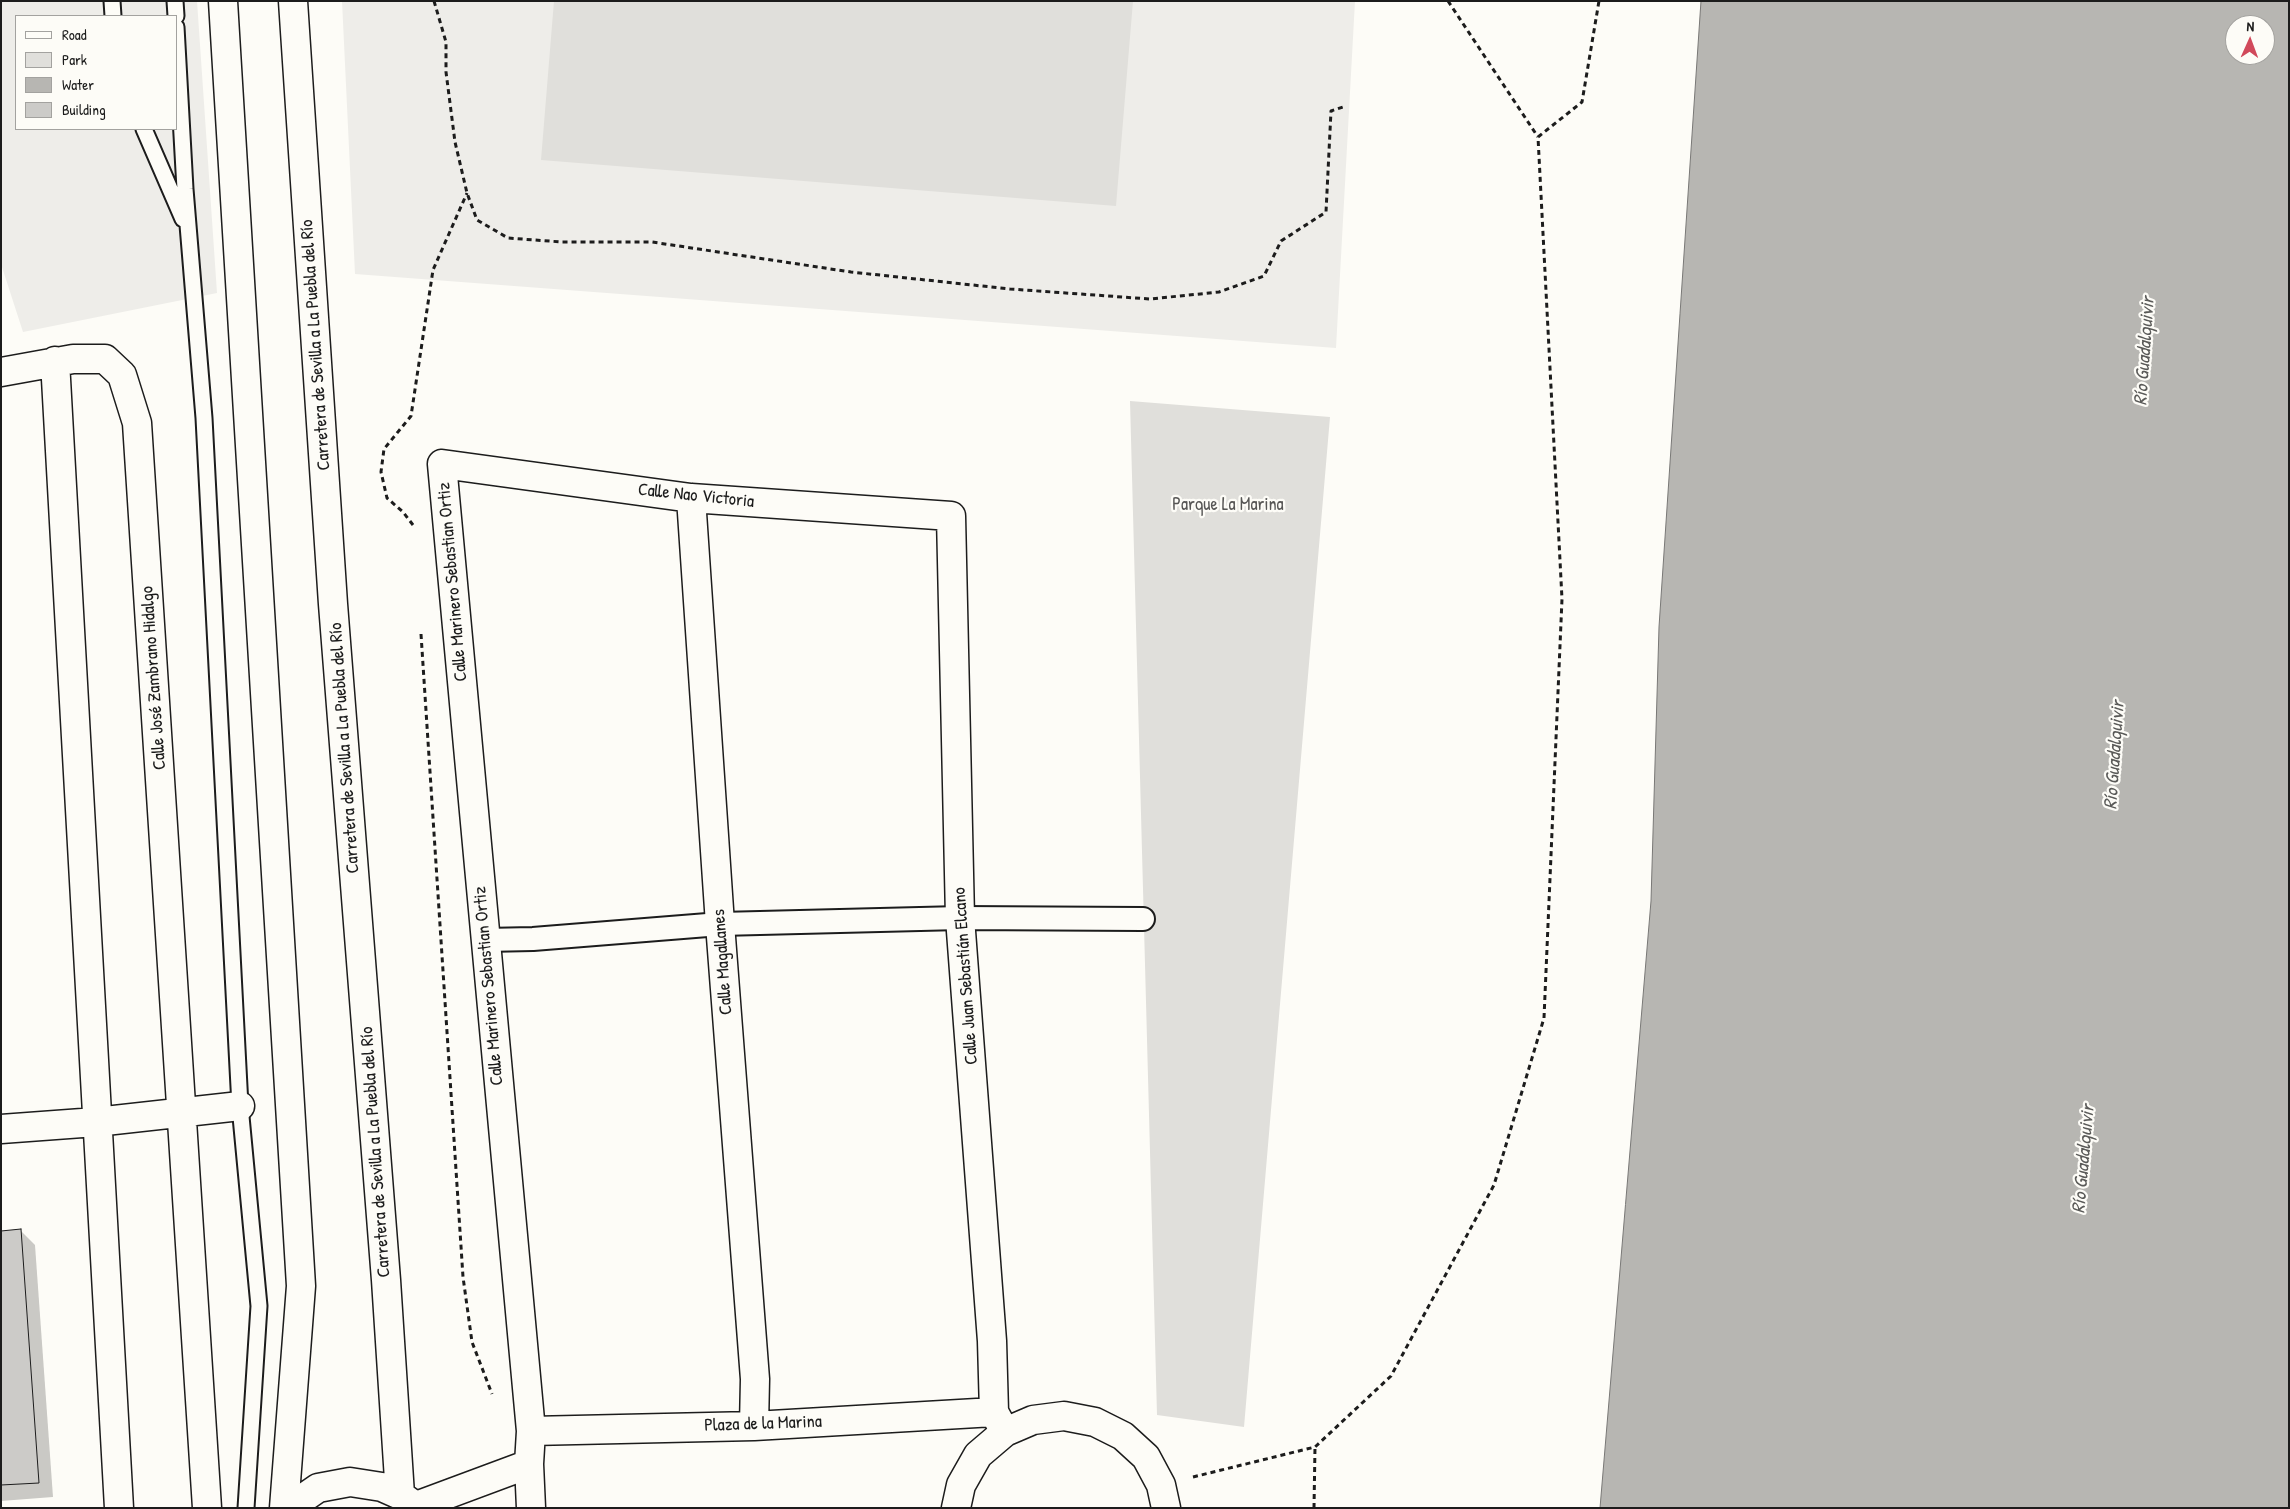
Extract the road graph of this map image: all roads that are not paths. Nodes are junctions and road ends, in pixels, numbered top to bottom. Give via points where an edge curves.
1 (112, 1) edge
2 (175, 1) edge
3 (224, 1) edge
4 (293, 1) edge
5 (113, 15) edge
6 (176, 15) edge
7 (178, 61) edge
8 (144, 130) edge
9 (188, 232) junction
10 (56, 362) junction
11 (1, 372) edge
12 (442, 464) joint
13 (691, 498) junction
14 (951, 516) joint
15 (960, 918) junction
16 (1143, 919) dead end
17 (720, 924) junction
18 (485, 940) junction
19 (240, 1106) junction
20 (181, 1112) junction
21 (96, 1122) junction
22 (1, 1129) edge
23 (999, 1422) junction
24 (754, 1426) junction
25 (531, 1431) junction
26 (529, 1464) junction
27 (1163, 1496) edge
28 (411, 1503) edge
29 (119, 1508) edge
30 (206, 1508) edge
31 (246, 1508) edge
32 (284, 1508) edge
33 (289, 1508) edge
34 (531, 1508) edge
35 (956, 1508) edge

1 - 5 lane
2 - 6 lane
3 - 32 street via 300,1286
4 - 28 street, Carretera de Sevilla a La Puebla del Río via 333,604 385,1270
7 - 9 lane
8 - 9 lane
9 - 19 lane via 204,418
10 - 11 street, Calle José Zambrano Hidalgo
10 - 20 street, Calle José Zambrano Hidalgo via 105,359 122,375 137,423
10 - 21 street
12 - 13 street, Calle Nao Victoria
12 - 18 street, Calle Marinero Sebastian Ortiz
13 - 14 street, Calle Nao Victoria
13 - 17 street, Calle Magallanes
14 - 15 street, Calle Juan Sebastián Elcano
15 - 16 street
15 - 17 street
15 - 23 street, Calle Juan Sebastián Elcano
17 - 18 street
17 - 24 street, Calle Magallanes via 755,1379
18 - 25 street, Calle Marinero Sebastian Ortiz
19 - 20 street
19 - 31 lane via 259,1306
20 - 21 street
20 - 30 street, Calle José Zambrano Hidalgo
21 - 22 street
21 - 29 street
23 - 24 street, Plaza de la Marina
23 - 27 street via 1064,1416 1095,1422 1123,1436 1146,1457
23 - 35 street via 960,1485
24 - 25 street, Plaza de la Marina
25 - 26 street, Calle Marinero Sebastian Ortiz
26 - 28 street
26 - 34 street, Calle Marinero Sebastian Ortiz
28 - 33 street via 382,1487 350,1482 318,1488

